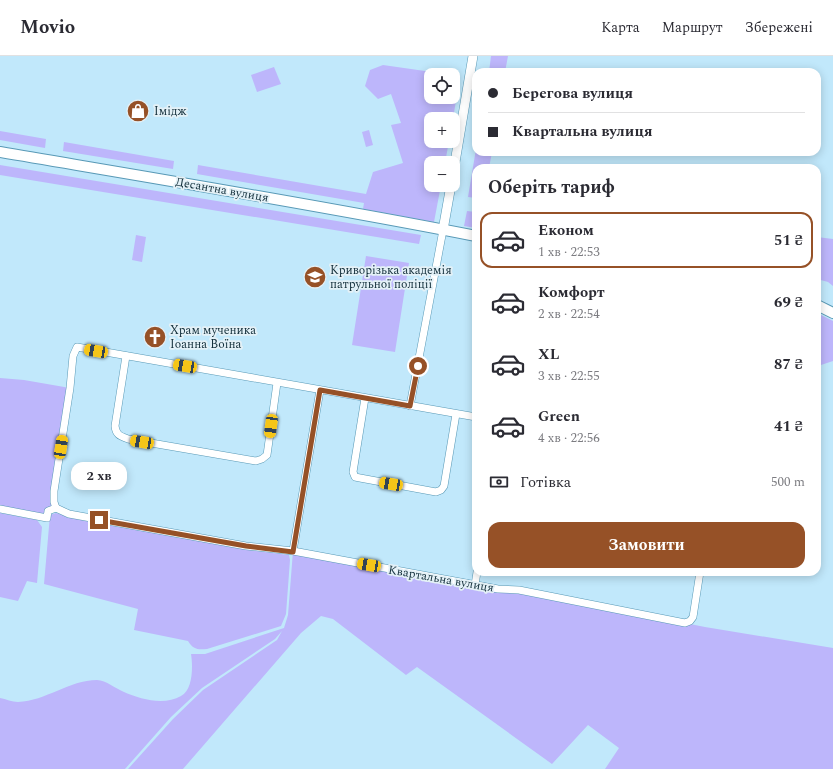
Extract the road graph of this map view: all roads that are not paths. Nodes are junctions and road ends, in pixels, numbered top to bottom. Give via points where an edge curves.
1 (473, 56) edge
2 (0, 152) edge
3 (456, 156) edge
4 (450, 192) edge
5 (443, 230) junction
6 (472, 235) edge
7 (821, 306) edge
8 (833, 313) edge
9 (126, 356) junction
10 (277, 382) junction
11 (320, 390) junction
12 (365, 398) junction
13 (410, 406) junction
14 (456, 414) junction
15 (472, 416) edge
16 (56, 508) junction
17 (0, 509) edge
18 (293, 552) junction
19 (476, 576) edge
20 (699, 576) edge
21 (475, 585) junction

1 - 3 street
2 - 5 main road, Десантна вулиця
4 - 5 street
5 - 6 main road, Десантна вулиця
5 - 13 street
7 - 8 main road
9 - 10 street
9 - 10 street via 115,426 119,436 128,439 256,461 262,459 267,455
9 - 16 street via 77,347 73,356 54,491
10 - 11 street
11 - 12 street
11 - 18 street
12 - 13 street
12 - 14 street via 353,472 355,476 436,492 444,486
13 - 14 street
14 - 15 street
16 - 17 street via 48,511 47,518
16 - 18 street, Квартальна вулиця via 69,514
18 - 21 street, Квартальна вулиця
19 - 21 street
20 - 21 street, Квартальна вулиця via 693,618 685,623 519,590

